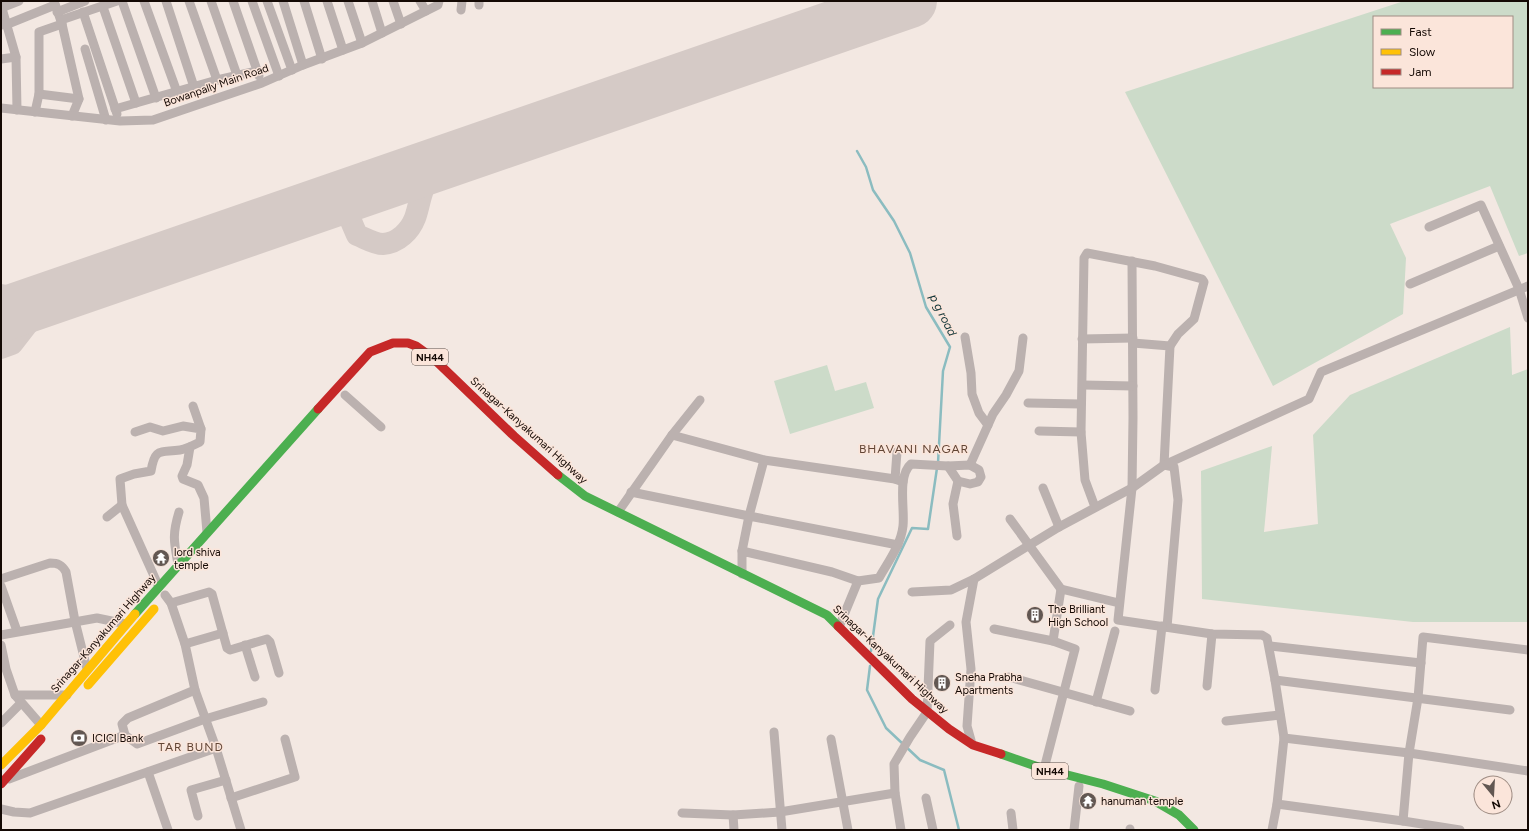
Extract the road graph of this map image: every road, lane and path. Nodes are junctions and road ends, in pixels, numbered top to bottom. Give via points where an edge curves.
1 (19, 1) edge
2 (85, 1) edge
3 (117, 1) edge
4 (122, 1) edge
5 (144, 1) edge
6 (166, 1) edge
7 (189, 1) edge
8 (211, 1) edge
9 (233, 1) edge
10 (252, 1) edge
11 (267, 1) edge
12 (284, 1) edge
13 (304, 1) edge
14 (327, 1) edge
15 (348, 1) edge
16 (372, 1) edge
17 (393, 1) edge
18 (420, 1) edge
19 (439, 1) edge
20 (55, 6) edge
21 (102, 6) junction
22 (1, 7) edge
23 (426, 11) junction
24 (83, 12) junction
25 (62, 24) junction
26 (401, 24) junction
27 (4, 25) edge
28 (382, 33) junction
29 (362, 43) junction
30 (85, 50) dead end
31 (343, 50) junction
32 (16, 57) junction
33 (322, 58) junction
34 (1, 59) edge
35 (303, 65) junction
36 (292, 70) junction
37 (257, 71) junction
38 (237, 75) junction
39 (280, 76) junction
40 (217, 80) junction
41 (262, 83) junction
42 (194, 87) junction
43 (177, 92) junction
44 (39, 94) junction
45 (156, 98) junction
46 (79, 100) junction
47 (136, 103) junction
48 (1, 108) edge
49 (115, 109) junction
50 (17, 110) junction
51 (35, 112) junction
52 (72, 116) junction
53 (106, 120) junction
54 (120, 121) junction
55 (1429, 227) dead end
56 (1499, 246) junction
57 (1132, 261) junction
58 (1410, 284) dead end
59 (1528, 286) edge
60 (1519, 289) junction
61 (1528, 315) edge
62 (965, 337) dead end
63 (1023, 338) dead end
64 (1082, 339) junction
65 (1133, 340) junction
66 (1170, 346) junction
67 (1082, 385) junction
68 (1133, 386) junction
69 (346, 395) dead end
70 (700, 400) dead end
71 (1028, 403) dead end
72 (467, 404) dead end
73 (1081, 404) junction
74 (193, 406) dead end
75 (988, 425) junction
76 (381, 427) dead end
77 (200, 429) junction
78 (1039, 430) dead end
79 (135, 432) dead end
80 (1081, 432) junction
81 (672, 435) junction
82 (190, 447) junction
83 (897, 452) dead end
84 (764, 460) junction
85 (970, 465) junction
86 (1164, 465) junction
87 (948, 466) junction
88 (899, 480) junction
89 (958, 481) junction
90 (1043, 488) dead end
91 (1132, 488) junction
92 (631, 492) junction
93 (122, 504) junction
94 (580, 504) dead end
95 (1095, 507) junction
96 (179, 512) dead end
97 (618, 512) junction
98 (236, 515) dead end
99 (749, 516) junction
100 (107, 517) dead end
101 (1010, 519) dead end
102 (1059, 527) junction
103 (207, 532) junction
104 (957, 536) dead end
105 (898, 544) junction
106 (1030, 546) junction
107 (742, 551) junction
108 (687, 557) dead end
109 (178, 564) junction
110 (190, 567) dead end
111 (742, 574) junction
112 (1, 579) edge
113 (974, 579) junction
114 (858, 581) junction
115 (1, 586) edge
116 (159, 587) junction
117 (1061, 589) junction
118 (168, 592) joint
119 (912, 592) dead end
120 (171, 603) junction
121 (1119, 603) junction
122 (75, 621) junction
123 (126, 624) junction
124 (950, 625) dead end
125 (1165, 626) junction
126 (839, 627) junction
127 (994, 629) dead end
128 (17, 631) junction
129 (1115, 631) dead end
130 (223, 633) junction
131 (1212, 634) junction
132 (1, 635) edge
133 (1053, 641) junction
134 (185, 644) junction
135 (1, 645) edge
136 (244, 645) junction
137 (1270, 646) junction
138 (1528, 650) edge
139 (1421, 663) junction
140 (87, 670) junction
141 (279, 673) dead end
142 (255, 677) dead end
143 (1009, 677) dead end
144 (1275, 680) junction
145 (1207, 686) dead end
146 (195, 690) junction
147 (1155, 690) dead end
148 (81, 693) dead end
149 (1064, 693) junction
150 (15, 695) junction
151 (66, 695) junction
152 (1418, 698) junction
153 (263, 702) dead end
154 (910, 702) junction
155 (1096, 702) junction
156 (21, 703) junction
157 (1510, 710) dead end
158 (1130, 711) dead end
159 (925, 715) junction
160 (1280, 715) junction
161 (205, 719) junction
162 (1226, 721) dead end
163 (1, 723) edge
164 (55, 723) dead end
165 (41, 725) junction
166 (774, 732) dead end
167 (125, 735) junction
168 (1284, 738) junction
169 (285, 739) dead end
170 (831, 739) dead end
171 (973, 745) junction
172 (216, 748) junction
173 (1409, 753) junction
174 (1, 765) edge
175 (1044, 769) junction
176 (1528, 771) edge
177 (148, 772) junction
178 (226, 780) junction
179 (2, 783) edge
180 (1079, 786) junction
181 (895, 793) junction
182 (232, 798) junction
183 (926, 798) dead end
184 (842, 801) junction
185 (1277, 804) junction
186 (1, 809) edge
187 (780, 812) junction
188 (1011, 813) dead end
189 (682, 814) dead end
190 (733, 815) junction
191 (198, 816) dead end
192 (1403, 821) junction
193 (1419, 827) edge
194 (168, 830) edge
195 (241, 830) edge
196 (734, 830) edge
197 (782, 830) edge
198 (848, 830) edge
199 (901, 830) edge
200 (932, 830) edge
201 (1013, 830) edge
202 (1074, 830) edge
203 (1181, 830) edge
204 (1194, 830) edge
205 (1272, 830) edge
206 (1460, 830) edge

1 - 22 street
2 - 20 street
3 - 21 street
4 - 45 street
5 - 43 street
6 - 42 street
7 - 40 street
8 - 38 street
9 - 37 street
10 - 39 street
11 - 36 street
12 - 35 street
13 - 33 street
14 - 31 street
15 - 29 street
16 - 28 street
17 - 26 street
18 - 23 street
19 - 23 street, Bowanpally Main Road via 438,5
20 - 25 street
20 - 27 street
21 - 24 street
21 - 47 street
22 - 27 street
23 - 26 street, Bowanpally Main Road
24 - 25 street via 61,20
24 - 49 street
25 - 44 street via 39,32
25 - 46 street
26 - 28 street, Bowanpally Main Road
27 - 32 street
28 - 29 street, Bowanpally Main Road
29 - 31 street, Bowanpally Main Road
30 - 53 street
31 - 33 street, Bowanpally Main Road
32 - 34 street
32 - 50 street
33 - 35 street, Bowanpally Main Road
35 - 36 street, Bowanpally Main Road
36 - 39 street, Bowanpally Main Road
37 - 38 street
37 - 41 street
38 - 40 street
39 - 41 street, Bowanpally Main Road
40 - 42 street
41 - 54 street, Bowanpally Main Road via 153,120
42 - 43 street
43 - 45 street
44 - 46 street
44 - 51 street
45 - 47 street
46 - 52 street
47 - 49 street
48 - 50 street, Bowanpally Main Road
49 - 54 street
50 - 51 street, Bowanpally Main Road
51 - 52 street, Bowanpally Main Road
52 - 53 street, Bowanpally Main Road
53 - 54 street, Bowanpally Main Road
55 - 56 street via 1481,205
56 - 58 street
56 - 60 street
57 - 64 street via 1087,253 1084,258
57 - 65 street
57 - 66 street via 1202,279 1204,282 1194,319
59 - 60 street
60 - 61 street
60 - 86 street via 1321,372 1309,399
62 - 75 street via 972,394 979,413
63 - 75 street via 1019,371
64 - 65 street
64 - 67 street
65 - 66 street
65 - 68 street
66 - 86 street
67 - 68 street
67 - 73 street
68 - 91 street
69 - 76 street
70 - 81 street
71 - 73 street
72 - 94 highway, Srinagar-Kanyakumari Highway
73 - 80 street
74 - 77 street
75 - 85 street
77 - 79 street via 183,426 163,431 150,427
77 - 82 street via 200,442
78 - 80 street
80 - 95 street via 1085,480
81 - 84 street
81 - 92 street
82 - 93 street via 158,454 153,460 151,471 120,479
82 - 103 street via 182,479 198,485 204,498
83 - 88 street
84 - 88 street
84 - 99 street
85 - 87 street
85 - 89 street via 979,470 981,478 978,482 970,484
86 - 91 street
86 - 125 street via 1174,467 1178,500
87 - 88 street via 911,464
87 - 89 street
88 - 105 street via 903,526
89 - 104 street via 953,504
90 - 102 street
91 - 95 street
91 - 121 street
92 - 97 street
92 - 99 street
93 - 100 street
93 - 116 street
95 - 102 street
96 - 109 street via 174,529
97 - 103 highway, Srinagar-Kanyakumari Highway / NH44 via 585,496 566,482 419,348 397,342 370,352
97 - 111 highway, Srinagar-Kanyakumari Highway / NH44
98 - 110 highway
99 - 105 street
99 - 107 street
101 - 106 street
102 - 106 street
103 - 109 highway, Srinagar-Kanyakumari Highway / NH44
105 - 114 street via 879,578
106 - 113 street
106 - 117 street
107 - 111 street
107 - 114 street via 832,572
108 - 154 highway, Srinagar-Kanyakumari Highway / NH44 via 822,623 851,652
109 - 116 highway, Srinagar-Kanyakumari Highway / NH44
111 - 126 highway, Srinagar-Kanyakumari Highway / NH44 via 827,615
112 - 122 street via 50,563 58,563 66,572
113 - 119 street via 951,590
113 - 171 street via 966,622 971,669 967,726
114 - 126 street
115 - 128 street
116 - 123 highway, Srinagar-Kanyakumari Highway / NH44
117 - 121 street
117 - 133 street
118 - 120 street
118 - 148 highway, Srinagar-Kanyakumari Highway
120 - 130 street via 209,592 212,594
120 - 134 street
121 - 125 street via 1118,620
122 - 123 street via 97,618
122 - 128 street
122 - 140 street
123 - 140 highway, Srinagar-Kanyakumari Highway / NH44
124 - 159 street via 930,641
125 - 131 street
125 - 147 street
126 - 154 highway, Srinagar-Kanyakumari Highway / NH44
127 - 133 street
128 - 132 street
129 - 155 street
130 - 134 street
130 - 136 street via 227,648 230,650
131 - 137 street via 1262,635 1267,638
131 - 145 street
133 - 149 street via 1075,649
134 - 146 street
135 - 150 street
136 - 141 street via 266,639 270,642
136 - 142 street
137 - 139 street
137 - 144 street
138 - 139 street via 1423,637
139 - 152 street
140 - 151 highway, Srinagar-Kanyakumari Highway / NH44
143 - 149 street
144 - 152 street
144 - 160 street
146 - 161 street
146 - 167 street via 128,718 122,724
149 - 155 street
149 - 175 street
150 - 151 street
150 - 156 street
151 - 165 highway, Srinagar-Kanyakumari Highway / NH44
152 - 157 street
152 - 173 street
153 - 161 street
154 - 159 highway, Srinagar-Kanyakumari Highway / NH44
155 - 158 street
156 - 163 street
156 - 165 street
159 - 171 highway, Srinagar-Kanyakumari Highway / NH44
159 - 180 highway, Srinagar-Kanyakumari Highway / NH44 via 946,737 976,756 1037,776
159 - 181 street via 894,764
160 - 162 street
160 - 168 street
161 - 167 street via 137,744
161 - 172 street
164 - 179 highway
165 - 174 highway, Srinagar-Kanyakumari Highway / NH44
166 - 187 street
167 - 179 street
168 - 173 street
168 - 185 street
169 - 182 street via 295,777
170 - 184 street
171 - 175 highway, Srinagar-Kanyakumari Highway / NH44
172 - 177 street
172 - 178 street
173 - 176 street
173 - 192 street
175 - 204 highway, Srinagar-Kanyakumari Highway / NH44 via 1155,801 1179,815
177 - 186 street via 30,813
177 - 194 street
178 - 182 street
178 - 191 street via 191,790
180 - 202 street
180 - 203 highway, Srinagar-Kanyakumari Highway / NH44 via 1099,790 1155,810 1176,823
181 - 184 street
181 - 199 street
182 - 195 street
183 - 200 street
184 - 187 street
184 - 198 street
185 - 192 street
185 - 205 street
187 - 190 street
187 - 197 street
188 - 201 street
189 - 190 street
190 - 196 street
192 - 193 street
193 - 206 street

